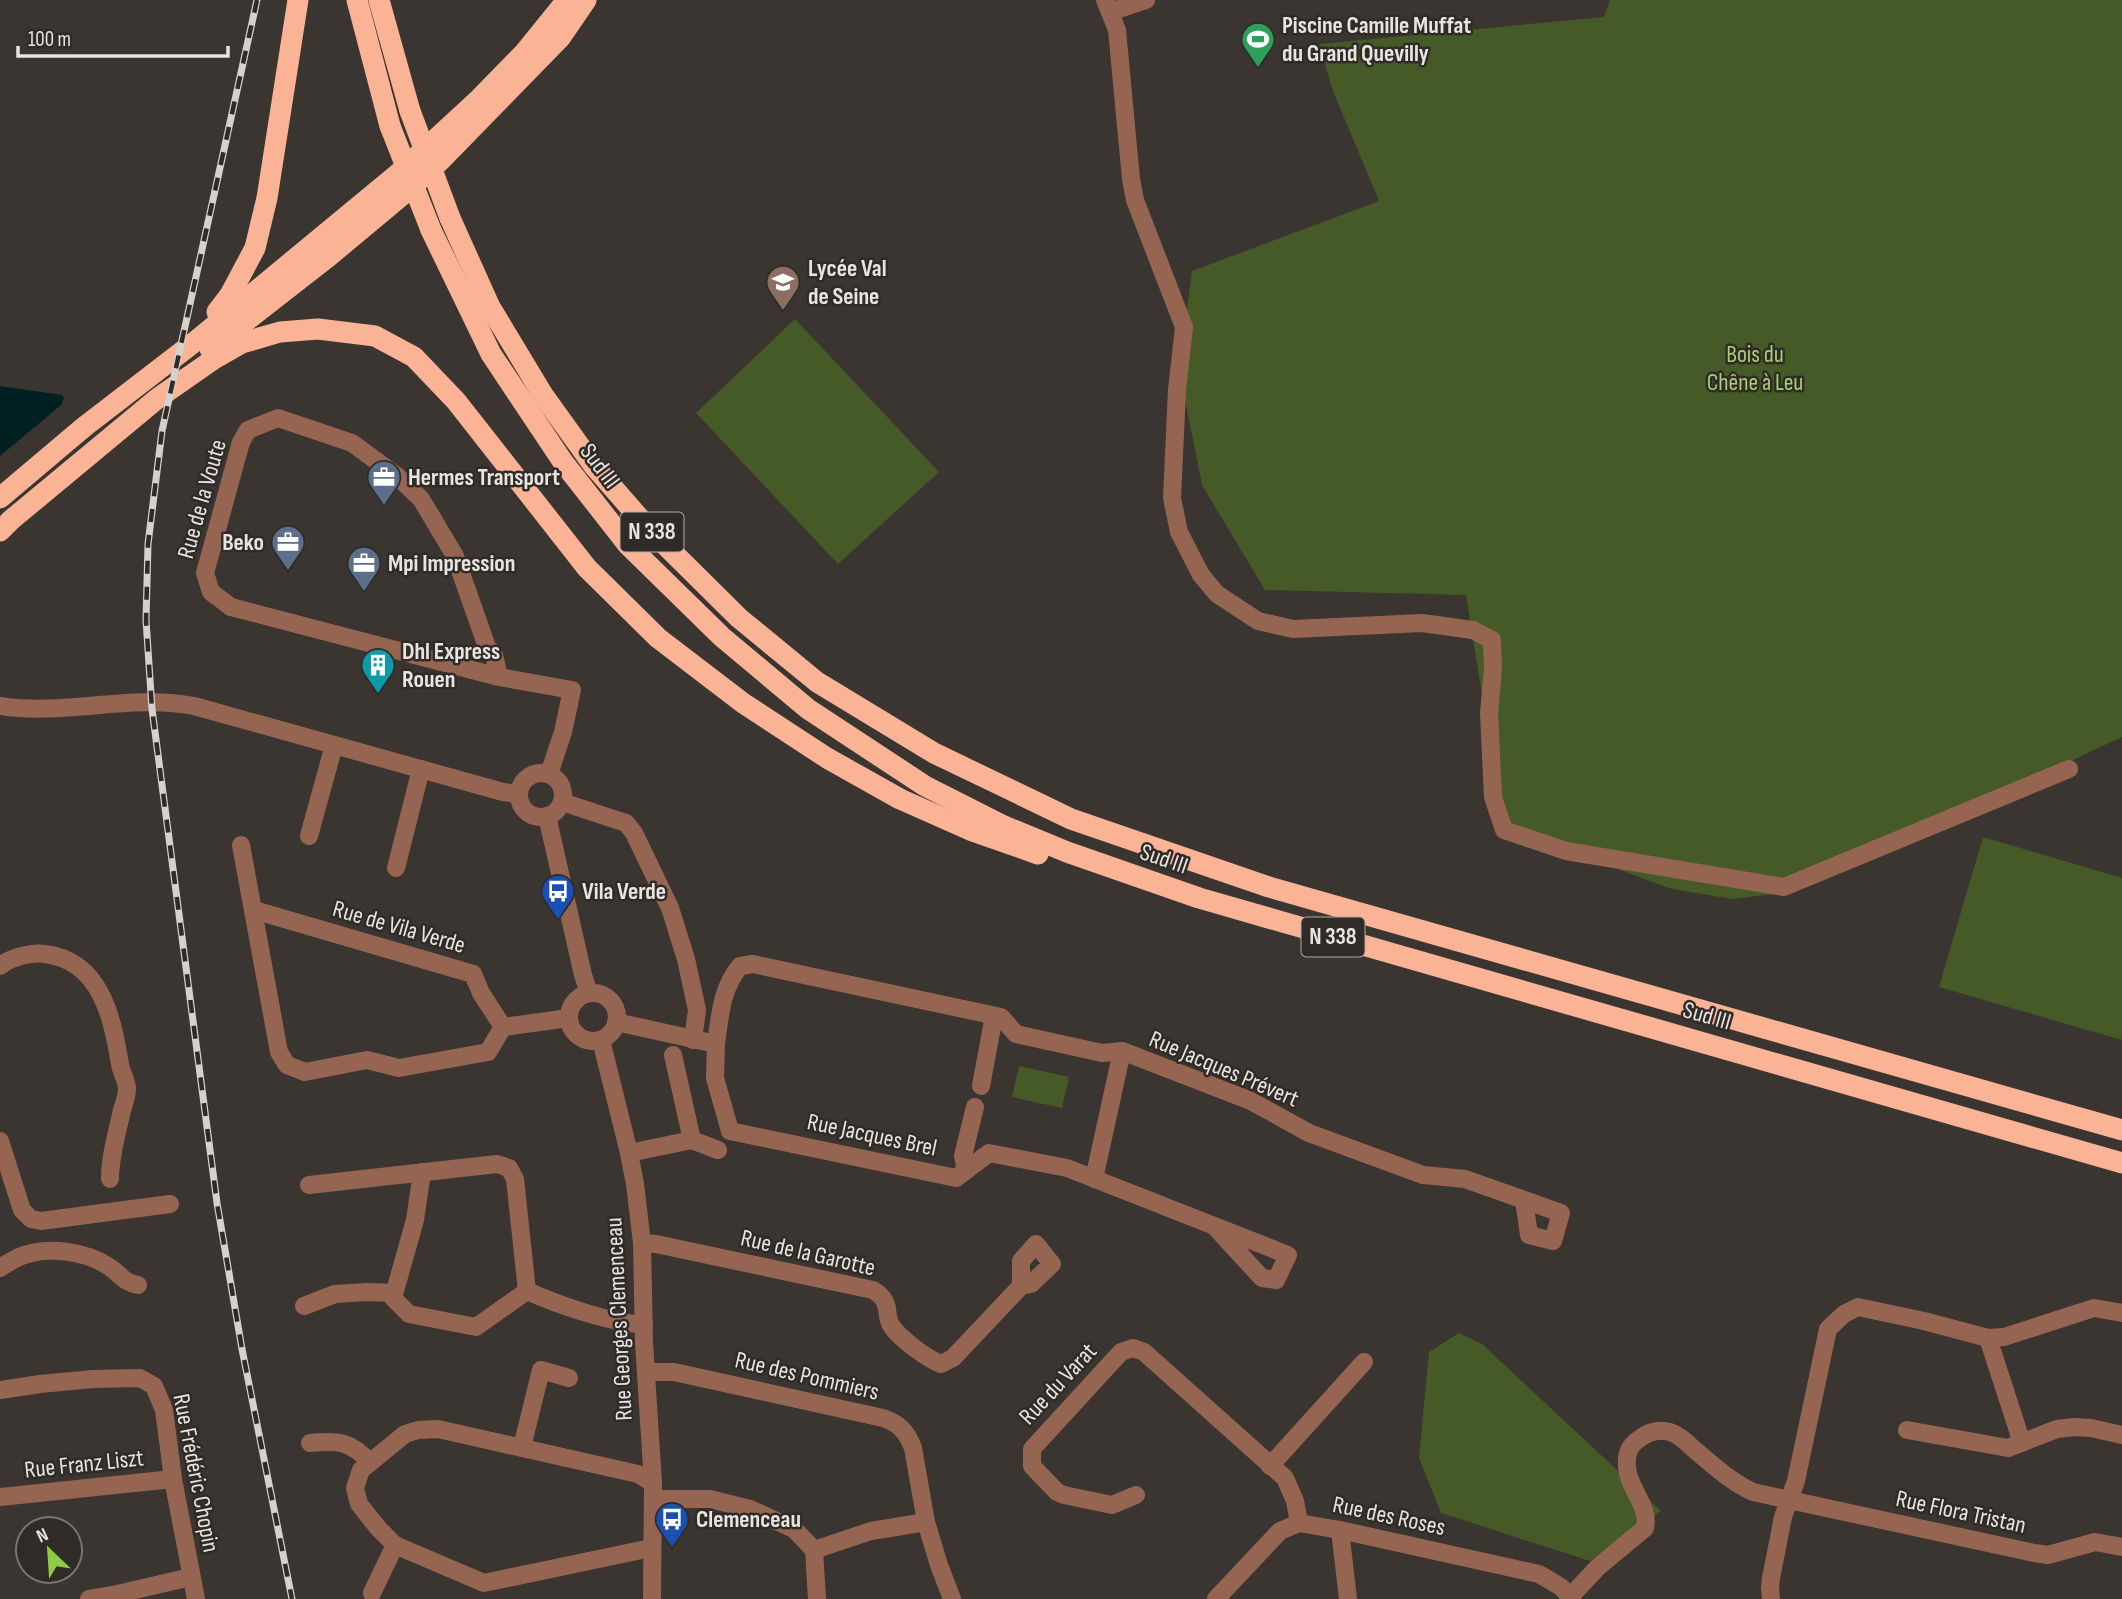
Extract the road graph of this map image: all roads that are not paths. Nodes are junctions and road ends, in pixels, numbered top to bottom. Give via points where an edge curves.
1 (298, 0) edge
2 (357, 0) edge
3 (379, 0) edge
4 (384, 0) edge
5 (567, 0) edge
6 (586, 0) edge
7 (1146, 0) edge
8 (1108, 6) edge
9 (386, 28) junction
10 (163, 365) junction
11 (158, 398) junction
12 (0, 498) edge
13 (0, 531) edge
14 (499, 677) junction
15 (0, 706) edge
16 (334, 746) junction
17 (421, 769) junction
18 (2068, 769) dead end
19 (549, 774) junction
20 (519, 794) junction
21 (562, 802) junction
22 (547, 816) junction
23 (309, 835) dead end
24 (241, 845) dead end
25 (396, 868) dead end
26 (1199, 898) junction
27 (254, 910) junction
28 (0, 966) edge
29 (589, 993) junction
30 (994, 1016) junction
31 (569, 1018) junction
32 (617, 1022) junction
33 (503, 1027) junction
34 (601, 1040) junction
35 (693, 1040) junction
36 (716, 1044) junction
37 (1122, 1051) junction
38 (673, 1055) dead end
39 (981, 1086) dead end
40 (975, 1107) dead end
41 (2122, 1130) edge
42 (692, 1140) junction
43 (0, 1141) edge
44 (718, 1150) dead end
45 (629, 1153) junction
46 (2122, 1163) edge
47 (967, 1170) junction
48 (422, 1172) junction
49 (110, 1179) dead end
50 (1094, 1179) junction
51 (309, 1185) dead end
52 (1524, 1200) dead end
53 (170, 1204) dead end
54 (1215, 1227) dead end
55 (642, 1243) junction
56 (0, 1268) edge
57 (138, 1285) dead end
58 (1021, 1286) dead end
59 (527, 1291) junction
60 (394, 1293) junction
61 (304, 1306) dead end
62 (2122, 1313) edge
63 (644, 1325) junction
64 (1988, 1338) junction
65 (1364, 1362) dead end
66 (646, 1372) junction
67 (569, 1378) dead end
68 (0, 1390) edge
69 (1907, 1430) dead end
70 (2122, 1435) edge
71 (310, 1443) dead end
72 (2022, 1443) junction
73 (522, 1447) junction
74 (370, 1463) junction
75 (1270, 1466) junction
76 (173, 1479) junction
77 (653, 1491) junction
78 (1136, 1495) dead end
79 (0, 1497) edge
80 (1789, 1499) junction
81 (918, 1523) junction
82 (1299, 1523) junction
83 (1340, 1530) junction
84 (395, 1545) junction
85 (2122, 1547) edge
86 (652, 1548) junction
87 (814, 1550) junction
88 (191, 1577) junction
89 (372, 1593) dead end
90 (1571, 1598) edge
91 (89, 1599) edge
92 (196, 1599) edge
93 (652, 1599) edge
94 (817, 1599) edge
95 (952, 1599) edge
96 (1216, 1599) edge
97 (1348, 1599) edge
98 (1772, 1599) edge

1 - 10 highway via 255,248 215,315
2 - 26 highway, Sud III / N 338, bridge via 390,125 431,230 491,354 564,462 628,545 722,637 808,709 925,786 1067,852
3 - 9 highway, N 338
4 - 9 highway
5 - 10 highway via 524,53 434,142
6 - 11 highway via 560,38 441,160 328,257 188,366
7 - 8 street
8 - 18 street via 1117,30 1133,190 1184,327 1172,498 1179,532 1201,575 1217,594 1258,621 1293,629 1422,623 1473,630 1492,640 1493,797 1504,830 1566,851 1784,887
9 - 41 highway, Sud III / N 338, bridge via 410,111 450,218 490,307 543,395 594,466 649,529 739,618 817,682 934,753 1070,819 1269,887
10 - 12 highway
11 - 13 highway
11 - 26 highway via 242,343 280,332 318,329 375,336 414,357 456,401 587,568 658,638 743,703 900,799 970,830 1074,866
14 - 14 street, Rue de la Voute via 455,556 421,499 352,443 278,418 248,430 205,573 211,592 231,607
14 - 19 street via 572,690
15 - 16 street via 32,709 175,702
16 - 17 street
16 - 23 street
17 - 20 street
17 - 25 street
19 - 20 street via 528,777
19 - 21 street via 560,783
20 - 22 street via 528,813
21 - 22 street
21 - 35 street via 626,822 634,833 670,908 685,959 696,1010
22 - 29 street
24 - 27 street
26 - 46 highway, Sud III / N 338
27 - 33 street, Rue de Vila Verde via 473,974
27 - 33 street via 279,1052 287,1065 305,1072 367,1060 399,1068 488,1052
28 - 49 street via 35,952 60,956 78,964 96,984 109,1014 128,1087
29 - 31 street via 575,1001
29 - 32 street via 608,999
30 - 36 street, Rue Jacques Prévert via 753,964 740,966 733,975 724,995
30 - 37 street, Rue Jacques Prévert via 1001,1017 1016,1034 1102,1053
30 - 39 street
31 - 33 street
31 - 34 street via 575,1034 583,1040
32 - 34 street
32 - 35 street
34 - 45 street, Rue Georges Clemenceau
35 - 36 street
36 - 47 street, Rue Jacques Brel via 715,1078 730,1131 956,1178
37 - 50 street
37 - 52 street, Rue Jacques Prévert via 1251,1101 1309,1133 1397,1166 1423,1175 1465,1179
38 - 42 street
40 - 47 street via 963,1156
42 - 44 street
42 - 45 street
43 - 53 street via 22,1210 31,1219
45 - 55 street, Rue Georges Clemenceau
47 - 50 street, Rue Jacques Brel via 989,1153 1067,1168
48 - 51 street
48 - 59 street via 497,1164 509,1168 515,1179
48 - 60 street via 415,1220
50 - 54 street, Rue Jacques Brel
55 - 58 street, Rue de la Garotte via 873,1290 887,1304 891,1326 928,1359 941,1364 953,1359
55 - 63 street, Rue Georges Clemenceau
56 - 57 street via 21,1256 63,1251 110,1267 127,1283
59 - 60 street via 476,1327 410,1314 393,1298
59 - 63 street via 554,1303
60 - 61 street via 335,1294
62 - 64 street via 2094,1308
63 - 66 street, Rue Georges Clemenceau
64 - 72 street
64 - 80 street via 1858,1307 1844,1314 1828,1329
65 - 75 street
66 - 77 street, Rue Georges Clemenceau
66 - 81 street, Rue des Pommiers via 674,1372 891,1421 905,1431 913,1448
67 - 73 street via 541,1370
68 - 76 street, Rue Frédéric Chopin via 140,1378 154,1386 164,1410
69 - 72 street via 2008,1448
70 - 72 street via 2076,1427
71 - 74 street via 334,1440 353,1447
73 - 74 street via 438,1429 418,1430 405,1434
73 - 77 street via 638,1474
74 - 84 street via 361,1470 355,1488 359,1504
75 - 78 street, Rue du Varat via 1144,1352 1133,1348 1121,1352 1032,1450 1032,1466 1063,1495 1112,1505
75 - 82 street, Rue du Varat via 1285,1478
76 - 79 street, Rue Franz Liszt
76 - 88 street, Rue Frédéric Chopin
77 - 86 street, Rue Georges Clemenceau
77 - 87 street via 750,1509 794,1529
80 - 85 street, Rue Flora Tristan via 2034,1553 2048,1555 2095,1542
80 - 90 street, Rue Flora Tristan via 1740,1486 1676,1435 1647,1433 1627,1454 1631,1485 1646,1515 1645,1528 1598,1567
80 - 98 street via 1771,1578
81 - 87 street via 872,1531
81 - 95 street, Rue des Pommiers
82 - 83 street, Rue des Roses
82 - 96 street, Rue des Roses via 1280,1531
83 - 90 street, Rue des Roses via 1539,1574
83 - 97 street
84 - 86 street via 484,1583
84 - 89 street
86 - 93 street, Rue Georges Clemenceau
87 - 94 street
88 - 91 street
88 - 92 street, Rue Frédéric Chopin

